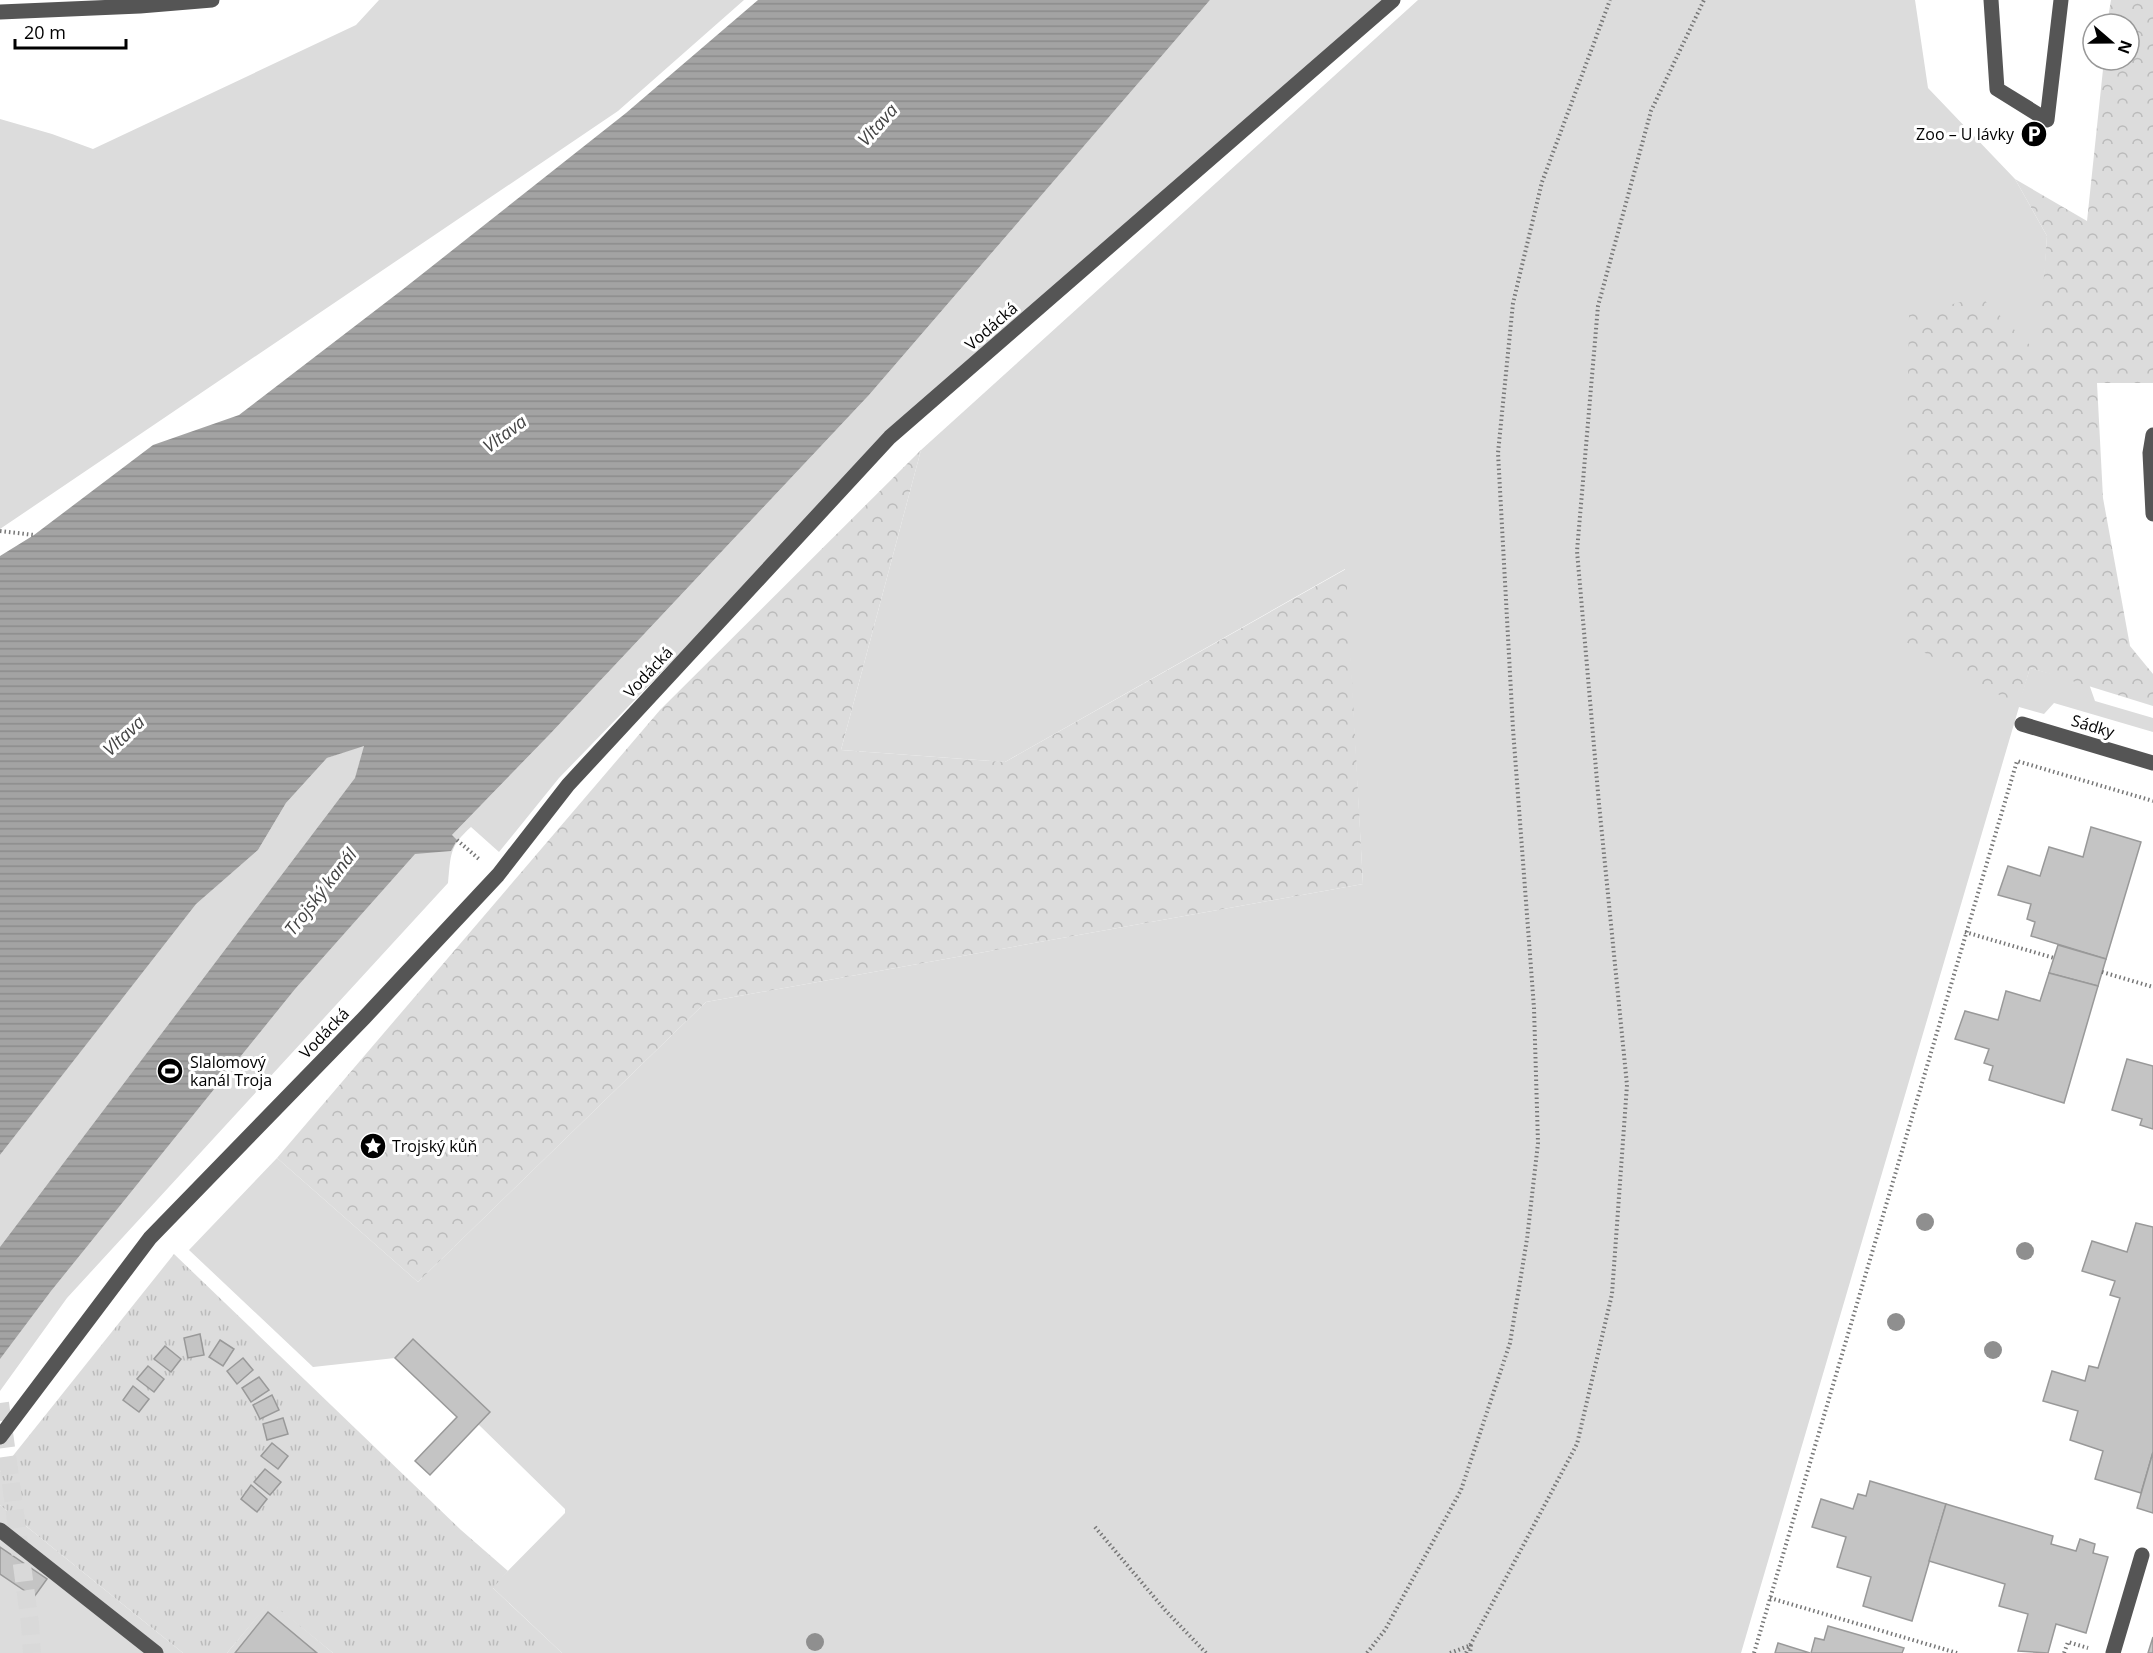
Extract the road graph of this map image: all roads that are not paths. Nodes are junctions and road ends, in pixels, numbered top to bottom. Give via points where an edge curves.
1 (212, 0) edge
2 (1393, 0) edge
3 (1991, 0) edge
4 (2061, 0) edge
5 (0, 12) edge
6 (2153, 435) edge
7 (2153, 514) edge
8 (2022, 724) dead end
9 (2153, 764) edge
10 (0, 1437) edge
11 (0, 1530) edge
12 (2142, 1555) dead end
13 (156, 1653) edge
14 (2113, 1653) edge

1 - 5 street
2 - 10 street, Vodácká via 890,437 568,785 498,875 150,1238
3 - 4 street via 1997,89 2047,120
6 - 7 street
8 - 9 street, Sádky
11 - 13 street
12 - 14 street

